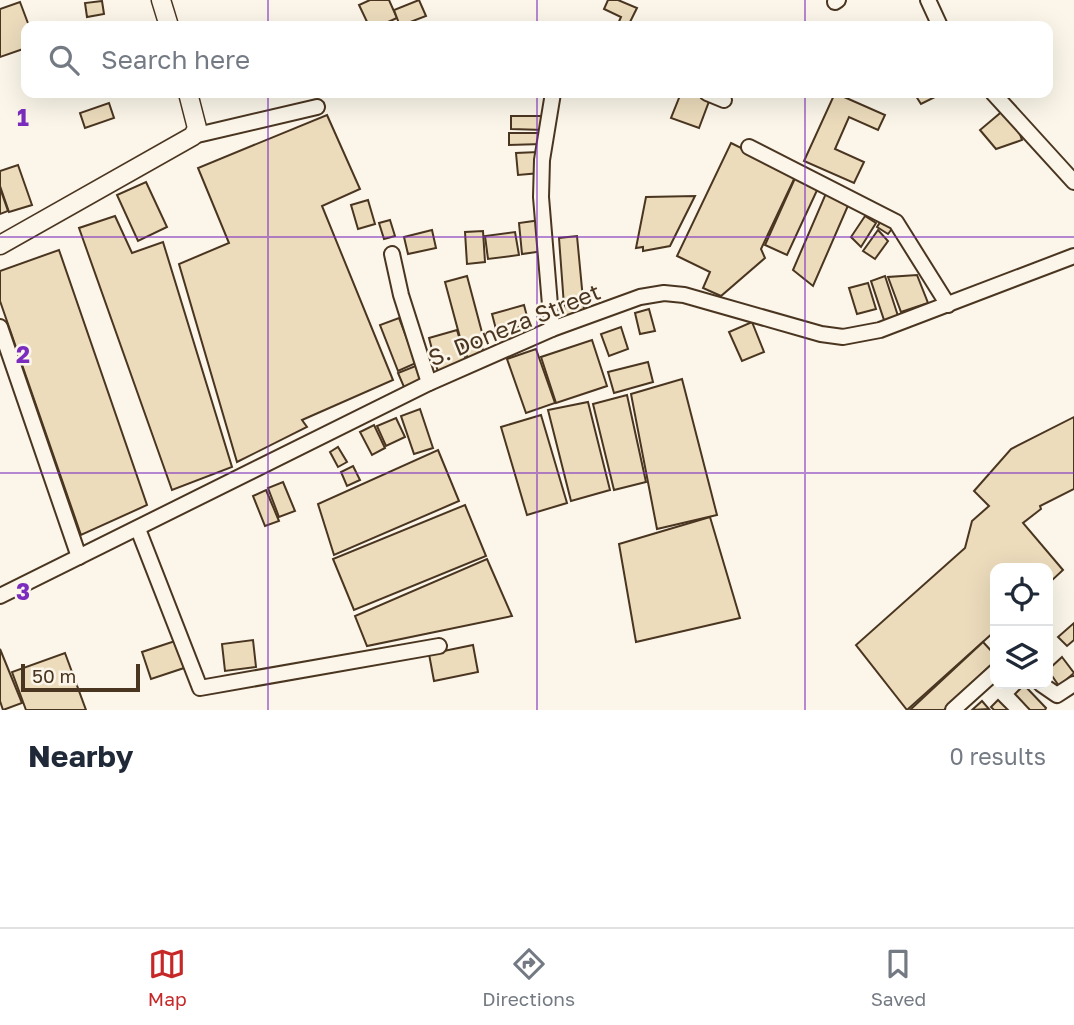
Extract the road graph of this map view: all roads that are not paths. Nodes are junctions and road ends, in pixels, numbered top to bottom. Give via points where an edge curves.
1 (161, 0) edge
2 (928, 0) edge
3 (167, 21) edge
4 (938, 21) edge
5 (189, 98) edge
6 (552, 98) edge
7 (719, 98) edge
8 (998, 98) edge
9 (724, 100) dead end
10 (317, 107) dead end
11 (193, 136) junction
12 (749, 147) dead end
13 (1074, 182) edge
14 (0, 245) edge
15 (392, 254) dead end
16 (1074, 256) edge
17 (948, 305) junction
18 (0, 327) edge
19 (552, 329) junction
20 (429, 383) junction
21 (138, 529) junction
22 (79, 557) junction
23 (0, 596) edge
24 (439, 646) dead end
25 (990, 677) edge
26 (1074, 684) edge
27 (1048, 689) edge
28 (953, 710) edge

1 - 3 street
2 - 4 street
5 - 11 street via 197,128
6 - 19 street via 541,197
7 - 9 street
8 - 13 street
10 - 11 street
11 - 14 street
12 - 17 street via 896,222
15 - 20 street
16 - 17 street, S. Doneza Street
17 - 19 street, S. Doneza Street via 880,330 843,337 664,293 640,297
18 - 22 street
19 - 20 street, S. Doneza Street
20 - 21 street, S. Doneza Street
21 - 22 street, S. Doneza Street
21 - 24 street via 200,688
22 - 23 street, S. Doneza Street
25 - 28 street
26 - 27 street via 1057,695

